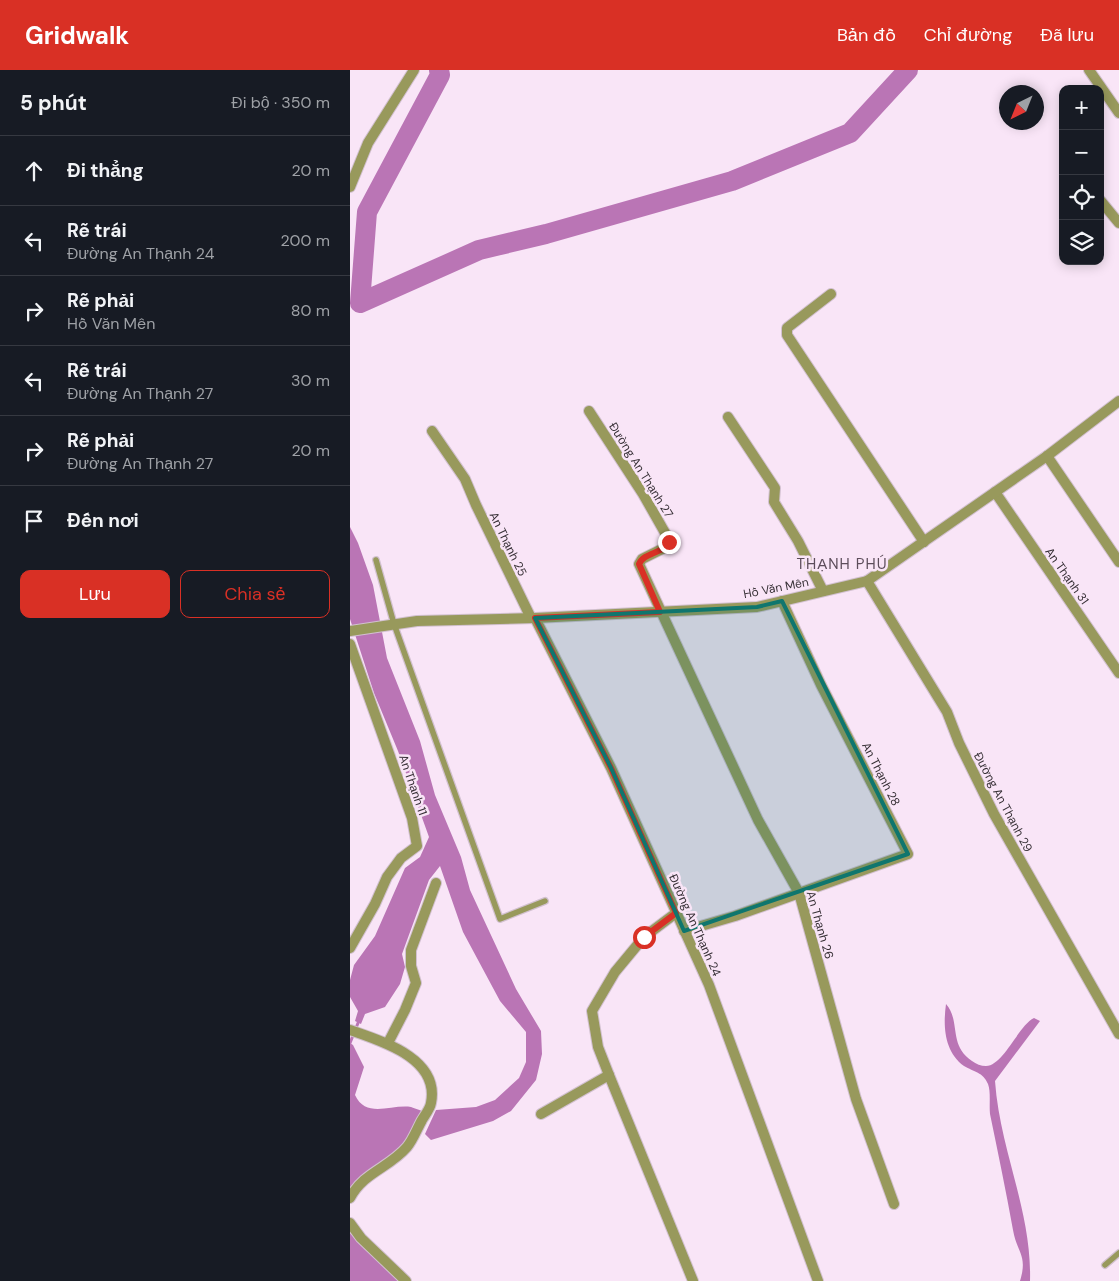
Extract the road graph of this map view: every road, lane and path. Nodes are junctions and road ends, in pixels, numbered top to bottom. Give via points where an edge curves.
1 (414, 70) edge
2 (1089, 70) edge
3 (1119, 113) edge
4 (350, 187) edge
5 (1104, 205) edge
6 (1119, 223) edge
7 (830, 294) dead end
8 (1119, 401) edge
9 (589, 411) dead end
10 (728, 417) dead end
11 (432, 431) dead end
12 (1047, 456) junction
13 (995, 492) junction
14 (924, 542) junction
15 (376, 560) dead end
16 (1119, 562) edge
17 (867, 581) junction
18 (823, 592) junction
19 (782, 601) junction
20 (660, 612) junction
21 (533, 618) junction
22 (390, 624) junction
23 (350, 630) edge
24 (350, 644) edge
25 (1119, 673) edge
26 (436, 883) dead end
27 (799, 893) junction
28 (545, 901) dead end
29 (676, 913) junction
30 (684, 931) junction
31 (350, 948) edge
32 (353, 1031) edge
33 (1119, 1034) edge
34 (388, 1043) junction
35 (608, 1074) junction
36 (541, 1114) dead end
37 (350, 1198) edge
38 (894, 1204) dead end
39 (350, 1223) edge
40 (1119, 1253) edge
41 (1105, 1265) dead end
42 (406, 1281) edge
43 (693, 1281) edge
44 (818, 1281) edge

1 - 4 street via 368,143
2 - 3 street
5 - 6 street
7 - 14 street via 787,328 787,335
8 - 12 street, Hồ Văn Mên
9 - 20 street, Đường An Thạnh 27 via 668,538 668,546 642,559 639,564
10 - 18 street via 774,488 774,502
11 - 21 street, An Thạnh 25 via 465,479
12 - 13 street, Hồ Văn Mên
12 - 16 street
13 - 14 street, Hồ Văn Mên
13 - 25 street, An Thạnh 31
14 - 17 street, Hồ Văn Mên
15 - 22 lane
17 - 18 street, Hồ Văn Mên
17 - 33 street, Đường An Thạnh 29 via 947,712 994,814
18 - 19 street, Hồ Văn Mên
19 - 20 street, Hồ Văn Mên via 757,607
19 - 27 street, An Thạnh 28 via 821,686 908,854
20 - 21 street, Hồ Văn Mên
20 - 27 street, An Thạnh 26 via 758,820
21 - 22 street, Hồ Văn Mên
21 - 29 street, Đường An Thạnh 24 via 611,768
22 - 23 street, Hồ Văn Mên
22 - 28 lane via 500,919
24 - 31 street, An Thạnh 11 via 412,818 417,846 401,858 387,877
26 - 34 street via 411,950 416,983
27 - 30 street
27 - 38 street, An Thạnh 26 via 856,1099
29 - 30 street, Đường An Thạnh 24
29 - 35 street via 644,937 615,972 592,1011 598,1047
30 - 44 street, Đường An Thạnh 24 via 709,985
32 - 34 street
34 - 37 street via 421,1067 428,1080 431,1104 407,1147 359,1183
35 - 36 street
35 - 43 street
39 - 42 street via 361,1238
40 - 41 lane

